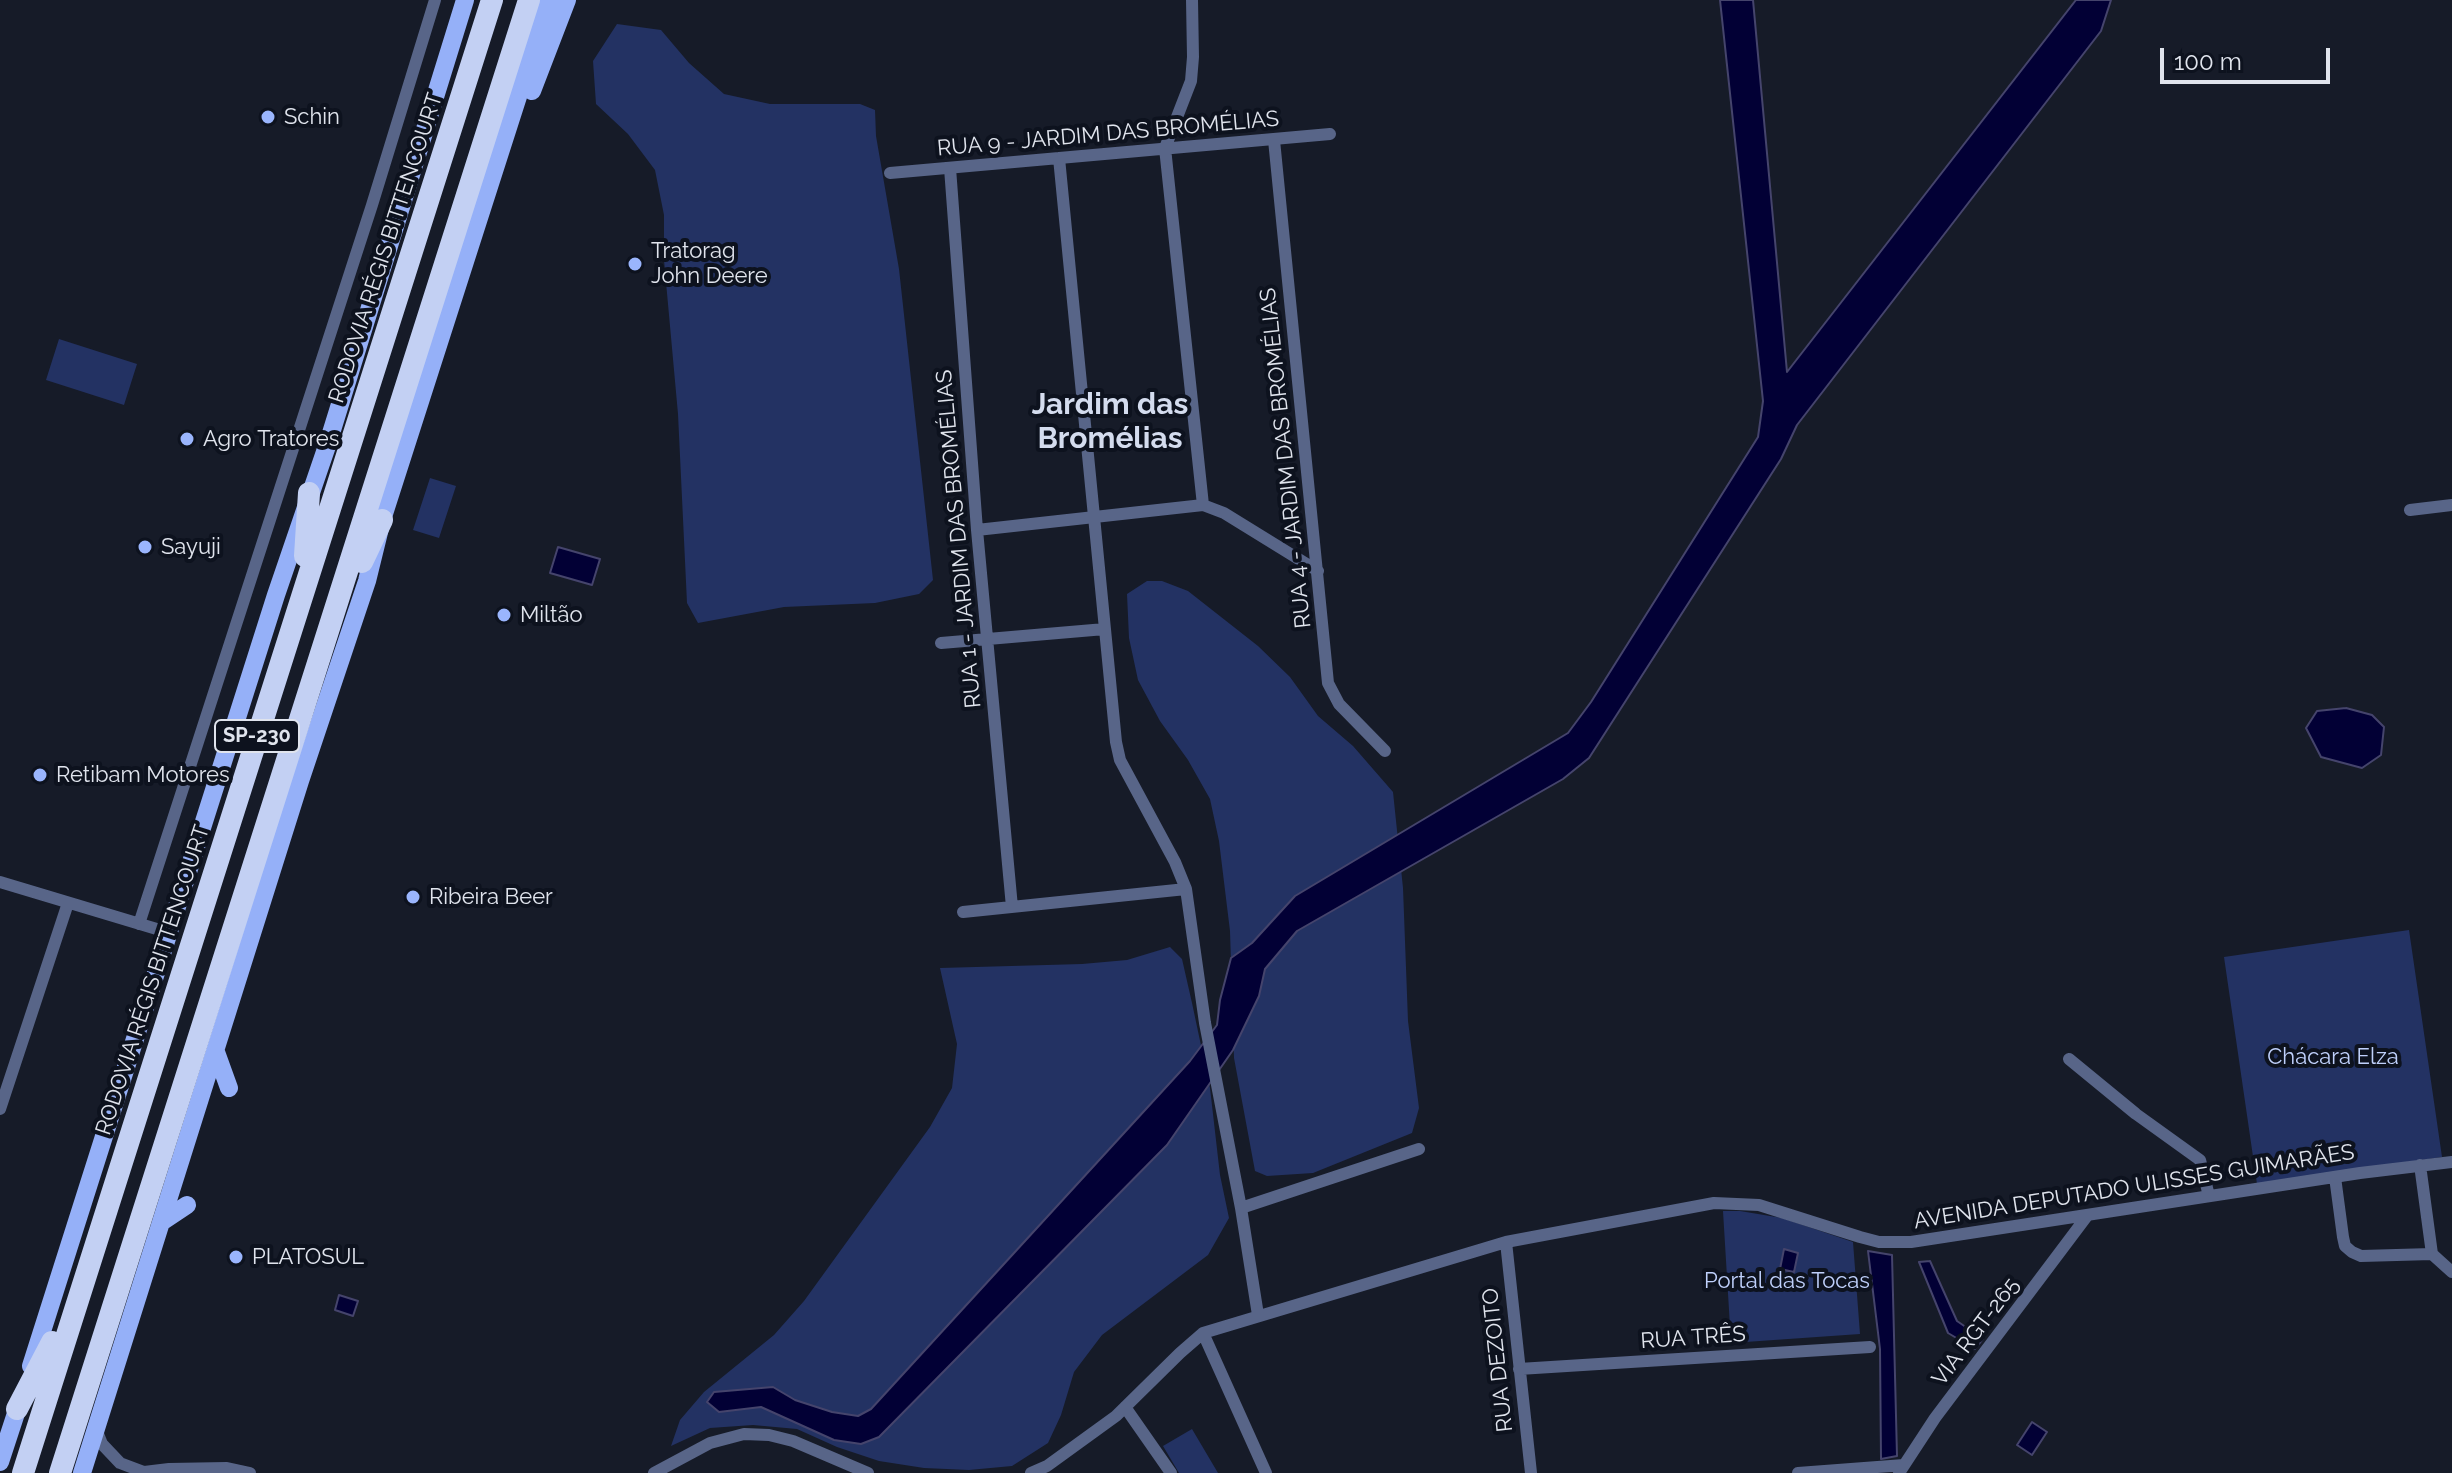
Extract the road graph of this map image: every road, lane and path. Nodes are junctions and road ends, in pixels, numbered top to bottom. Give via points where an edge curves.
1 (435, 0) edge
2 (456, 0) edge
3 (465, 0) edge
4 (492, 0) edge
5 (529, 0) edge
6 (549, 0) edge
7 (567, 0) edge
8 (1192, 0) edge
9 (1330, 134) dead end
10 (1274, 140) junction
11 (418, 147) junction
12 (1165, 148) junction
13 (1059, 158) junction
14 (950, 168) junction
15 (890, 173) dead end
16 (480, 219) junction
17 (309, 493) junction
18 (1203, 505) junction
19 (2452, 505) edge
20 (2410, 510) dead end
21 (1094, 517) junction
22 (382, 520) junction
23 (977, 530) junction
24 (1318, 571) junction
25 (302, 592) junction
26 (329, 627) junction
27 (1105, 629) junction
28 (987, 638) junction
29 (941, 643) dead end
30 (1385, 751) dead end
31 (0, 882) edge
32 (1186, 889) junction
33 (68, 903) junction
34 (1012, 907) junction
35 (963, 912) dead end
36 (139, 924) junction
37 (170, 933) junction
38 (216, 1052) junction
39 (2069, 1059) dead end
40 (229, 1088) dead end
41 (0, 1109) edge
42 (1419, 1149) dead end
43 (2452, 1162) edge
44 (2420, 1165) junction
45 (2335, 1177) junction
46 (2209, 1196) junction
47 (187, 1205) dead end
48 (1241, 1208) junction
49 (2087, 1216) junction
50 (163, 1221) junction
51 (97, 1239) junction
52 (1506, 1242) junction
53 (2432, 1254) junction
54 (2452, 1272) edge
55 (1258, 1315) junction
56 (1203, 1333) junction
57 (1870, 1347) dead end
58 (1519, 1369) junction
59 (1125, 1407) junction
60 (17, 1409) junction
61 (96, 1429) junction
62 (0, 1462) edge
63 (1901, 1469) edge
64 (140, 1472) edge
65 (23, 1473) edge
66 (60, 1473) edge
67 (82, 1473) edge
68 (250, 1473) edge
69 (654, 1473) edge
70 (868, 1473) edge
71 (1031, 1473) edge
72 (1171, 1473) edge
73 (1266, 1473) edge
74 (1531, 1473) edge
75 (1798, 1473) edge

1 - 36 street
2 - 11 main road
3 - 11 main road
4 - 25 highway, RODOVIA RÉGIS BITTENCOURT / SP-230
5 - 26 highway, SP-230
6 - 16 main road
7 - 16 main road
8 - 12 street via 1191,81
9 - 10 street, RUA 9 - JARDIM DAS BROMÉLIAS
10 - 12 street, RUA 9 - JARDIM DAS BROMÉLIAS
10 - 24 street, RUA 4 - JARDIM DAS BROMÉLIAS
11 - 17 main road
12 - 13 street, RUA 9 - JARDIM DAS BROMÉLIAS
12 - 18 street
13 - 14 street, RUA 9 - JARDIM DAS BROMÉLIAS
13 - 21 street
14 - 15 street, RUA 9 - JARDIM DAS BROMÉLIAS
14 - 23 street, RUA 1 - JARDIM DAS BROMÉLIAS
16 - 22 main road
17 - 25 highway
17 - 37 main road
18 - 21 street
18 - 24 street
19 - 20 street
21 - 23 street
21 - 27 street
22 - 26 highway
22 - 38 main road
23 - 28 street, RUA 1 - JARDIM DAS BROMÉLIAS
24 - 30 street, RUA 4 - JARDIM DAS BROMÉLIAS via 1330,692
25 - 51 highway, RODOVIA RÉGIS BITTENCOURT / SP-230
26 - 66 highway, SP-230
27 - 28 street
27 - 32 street via 1120,760
28 - 29 street
28 - 34 street, RUA 1 - JARDIM DAS BROMÉLIAS
31 - 33 street
32 - 34 street
32 - 48 street via 1205,1023
33 - 36 street
33 - 41 street
34 - 35 street
36 - 37 street
37 - 60 main road
38 - 40 main road
38 - 50 main road
39 - 46 street via 2200,1160
42 - 48 street
43 - 44 street, AVENIDA DEPUTADO ULISSES GUIMARÃES
44 - 45 street, AVENIDA DEPUTADO ULISSES GUIMARÃES
44 - 53 street
45 - 46 street, AVENIDA DEPUTADO ULISSES GUIMARÃES
45 - 53 street via 2345,1246 2352,1252
46 - 49 street, AVENIDA DEPUTADO ULISSES GUIMARÃES
47 - 50 main road
48 - 55 street
49 - 52 street, AVENIDA DEPUTADO ULISSES GUIMARÃES via 1899,1243 1860,1237 1759,1205 1714,1203
49 - 63 street, VIA RGT-265
50 - 61 main road
51 - 60 highway
51 - 65 highway, RODOVIA RÉGIS BITTENCOURT / SP-230
52 - 55 street, AVENIDA DEPUTADO ULISSES GUIMARÃES
52 - 58 street, RUA DEZOITO
53 - 54 street
55 - 56 street, AVENIDA DEPUTADO ULISSES GUIMARÃES
56 - 59 street, AVENIDA DEPUTADO ULISSES GUIMARÃES
56 - 73 street
57 - 58 street, RUA TRÊS
58 - 74 street, RUA DEZOITO
59 - 71 street, AVENIDA DEPUTADO ULISSES GUIMARÃES
59 - 72 street
60 - 62 main road
61 - 64 street via 120,1463
61 - 67 main road
63 - 75 street
64 - 68 street via 227,1468
69 - 70 street via 710,1443 744,1434 793,1441

